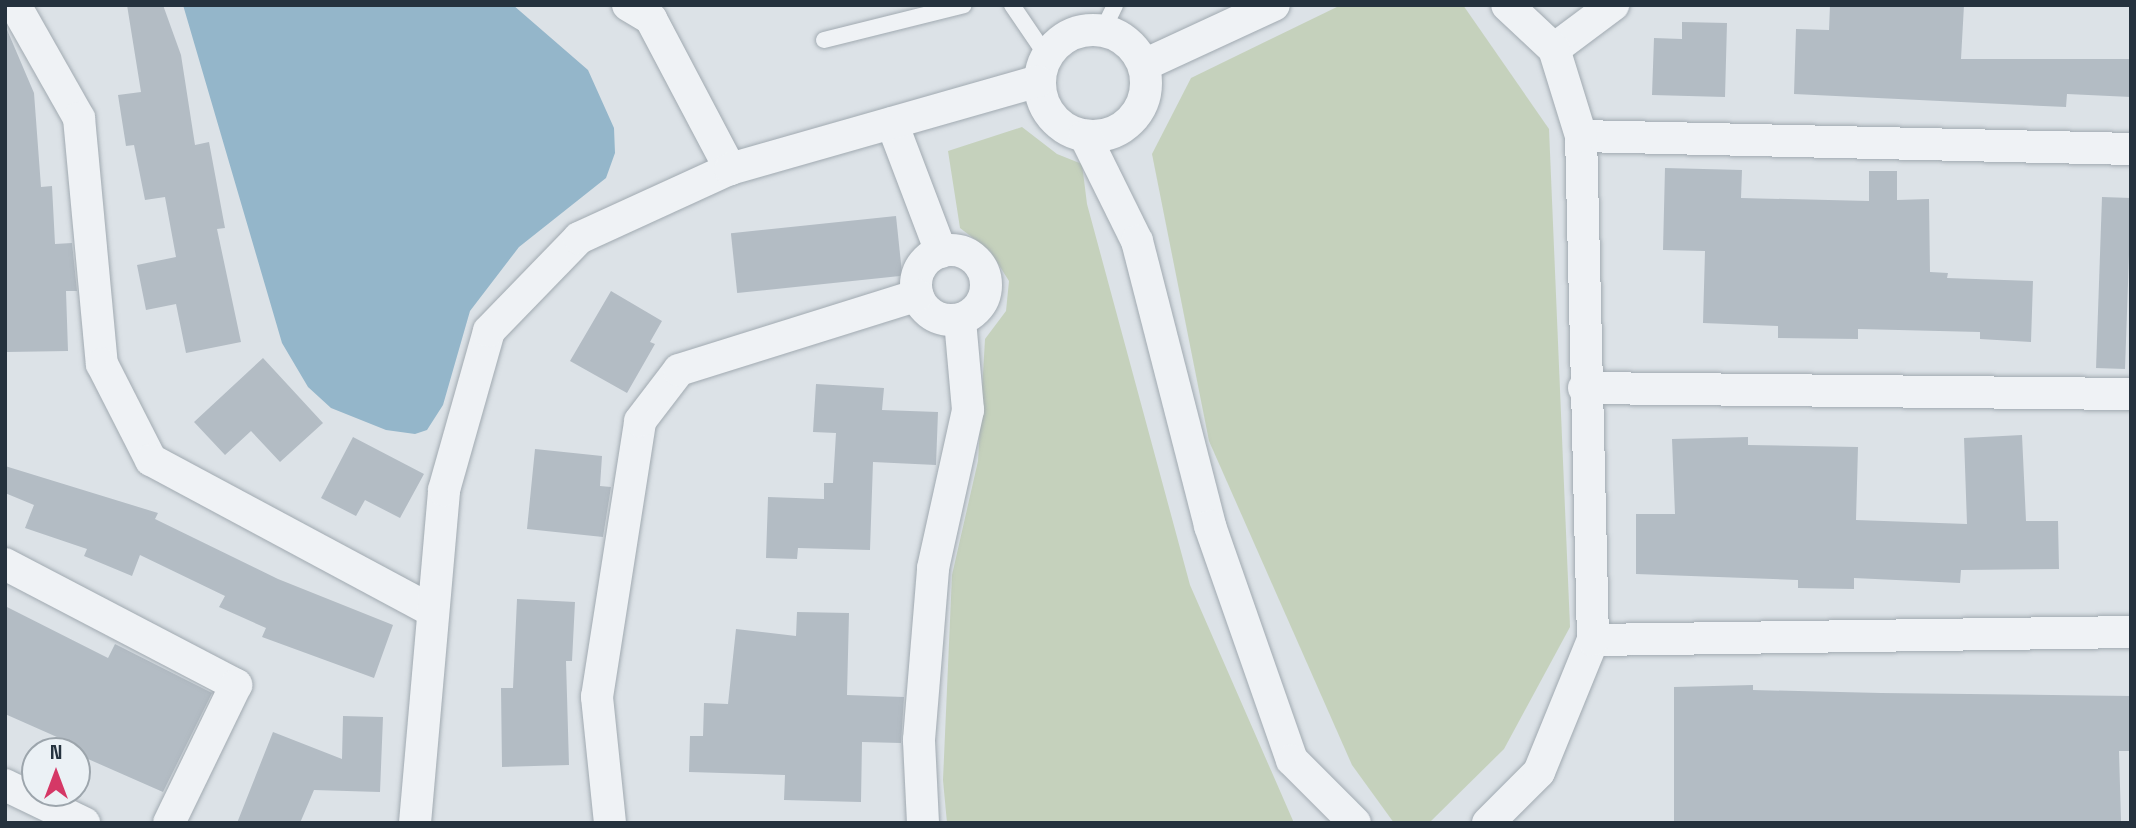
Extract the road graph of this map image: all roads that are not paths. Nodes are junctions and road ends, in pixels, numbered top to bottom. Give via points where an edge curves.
1 (628, 5) edge
2 (964, 5) edge
3 (1012, 5) edge
4 (1273, 5) edge
5 (1507, 5) edge
6 (1614, 5) edge
7 (17, 11) edge
8 (1109, 18) edge
9 (824, 40) dead end
10 (1554, 49) junction
11 (1144, 65) junction
12 (1042, 68) junction
13 (892, 123) junction
14 (1085, 136) junction
15 (1581, 136) junction
16 (2131, 149) edge
17 (730, 169) junction
18 (941, 252) junction
19 (918, 295) junction
20 (960, 320) junction
21 (1584, 388) junction
22 (2131, 394) edge
23 (5, 564) edge
24 (432, 610) junction
25 (2131, 632) edge
26 (1593, 640) junction
27 (5, 785) edge
28 (84, 823) edge
29 (169, 823) edge
30 (415, 823) edge
31 (610, 823) edge
32 (923, 823) edge
33 (1355, 823) edge
34 (1488, 823) edge

1 - 17 street via 651,19
2 - 9 lane
3 - 12 lane
4 - 11 street
5 - 10 street
6 - 10 street
7 - 24 street via 79,118 102,364 151,460
8 - 11 street
8 - 12 street via 1063,38
10 - 15 street
11 - 14 street via 1147,83 1134,118 1105,135
12 - 13 street
12 - 14 street via 1051,118
13 - 17 street
13 - 18 street
14 - 33 street via 1138,241 1210,526 1292,760
15 - 16 street
15 - 21 street
17 - 24 street via 579,238 489,331 444,490
18 - 19 street via 925,261 917,277
18 - 20 street via 972,257 985,276 983,299
19 - 20 street via 926,310 942,320
19 - 31 street via 679,370 640,421 597,697
20 - 32 street via 968,410 933,568 919,740
21 - 22 street
21 - 26 street
23 - 29 street via 236,685
24 - 30 street
25 - 26 street
26 - 34 street via 1539,772
27 - 28 street

